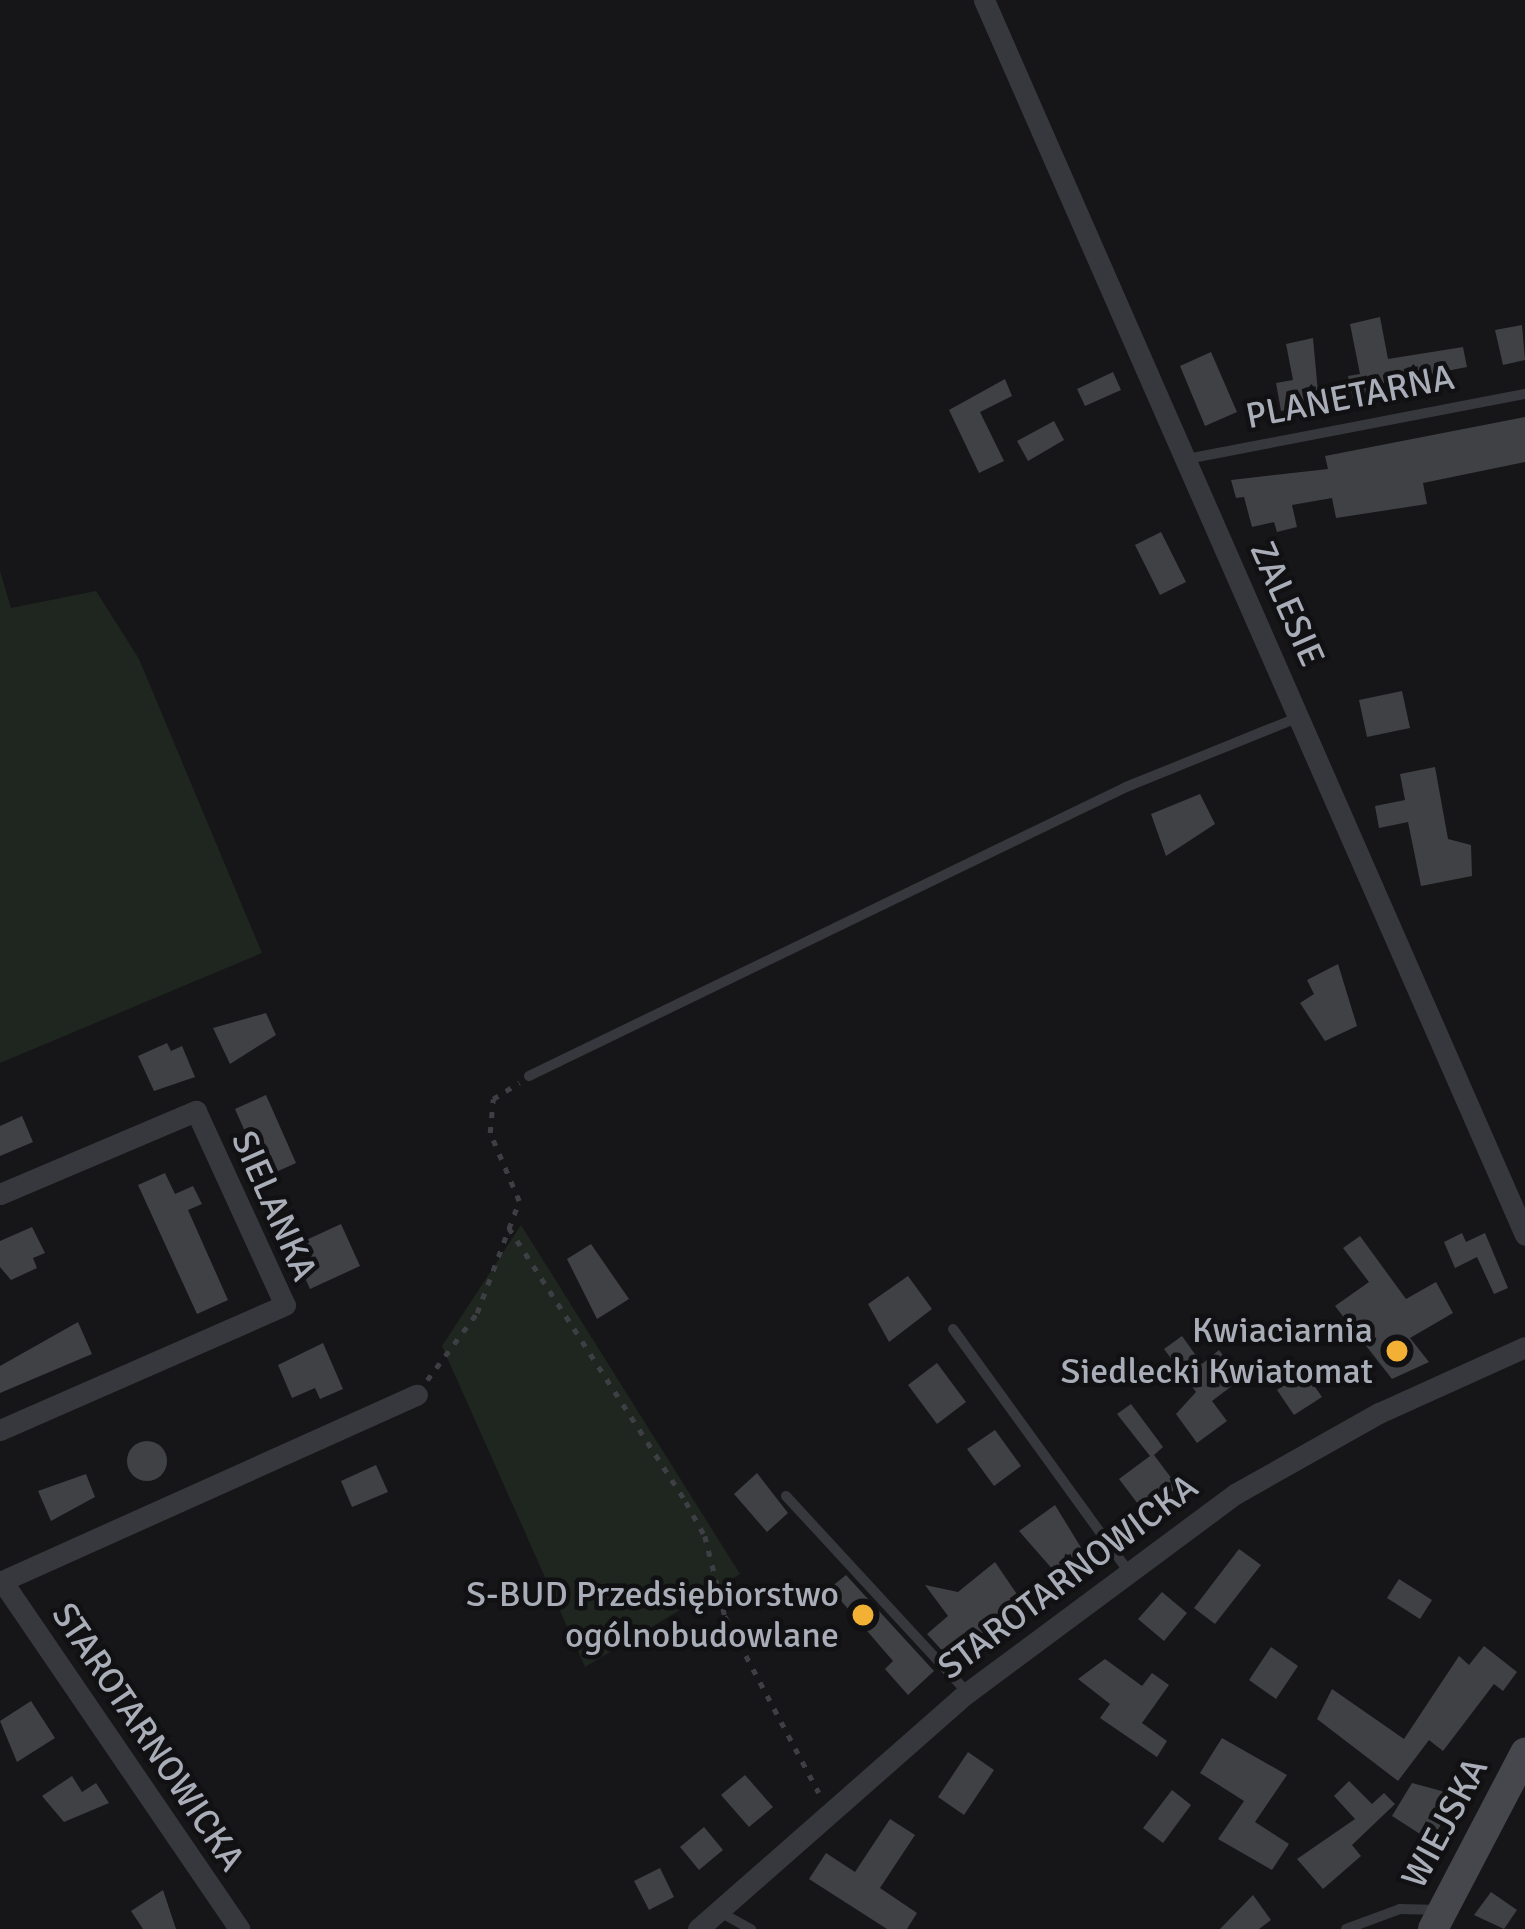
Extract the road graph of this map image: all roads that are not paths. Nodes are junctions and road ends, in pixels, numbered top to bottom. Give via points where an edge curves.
1 (984, 0) edge
2 (1525, 394) edge
3 (1187, 459) junction
4 (1300, 716) junction
5 (529, 1076) road end
6 (0, 1194) edge
7 (1525, 1235) edge
8 (953, 1329) dead end
9 (1525, 1347) edge
10 (417, 1395) road end
11 (0, 1430) edge
12 (786, 1496) dead end
13 (1130, 1572) junction
14 (1, 1582) edge
15 (968, 1693) junction
16 (1525, 1754) edge
17 (716, 1910) junction
18 (1438, 1919) edge
19 (239, 1929) edge
20 (698, 1929) edge
21 (751, 1929) edge
22 (1346, 1929) edge

1 - 3 street, ZALESIE
2 - 3 lane, PLANETARNA
3 - 4 street, ZALESIE
4 - 5 lane via 1126,787
4 - 7 street, ZALESIE
6 - 11 street, SIELANKA via 196,1111 285,1305
8 - 13 lane
9 - 13 street, STAROTARNOWICKA via 1291,1460
10 - 14 street
12 - 15 lane
13 - 15 street, STAROTARNOWICKA
14 - 19 street, STAROTARNOWICKA
15 - 17 street, STAROTARNOWICKA
16 - 18 street, WIEJSKA
17 - 20 street, STAROTARNOWICKA
17 - 21 lane
18 - 22 lane via 1400,1909

